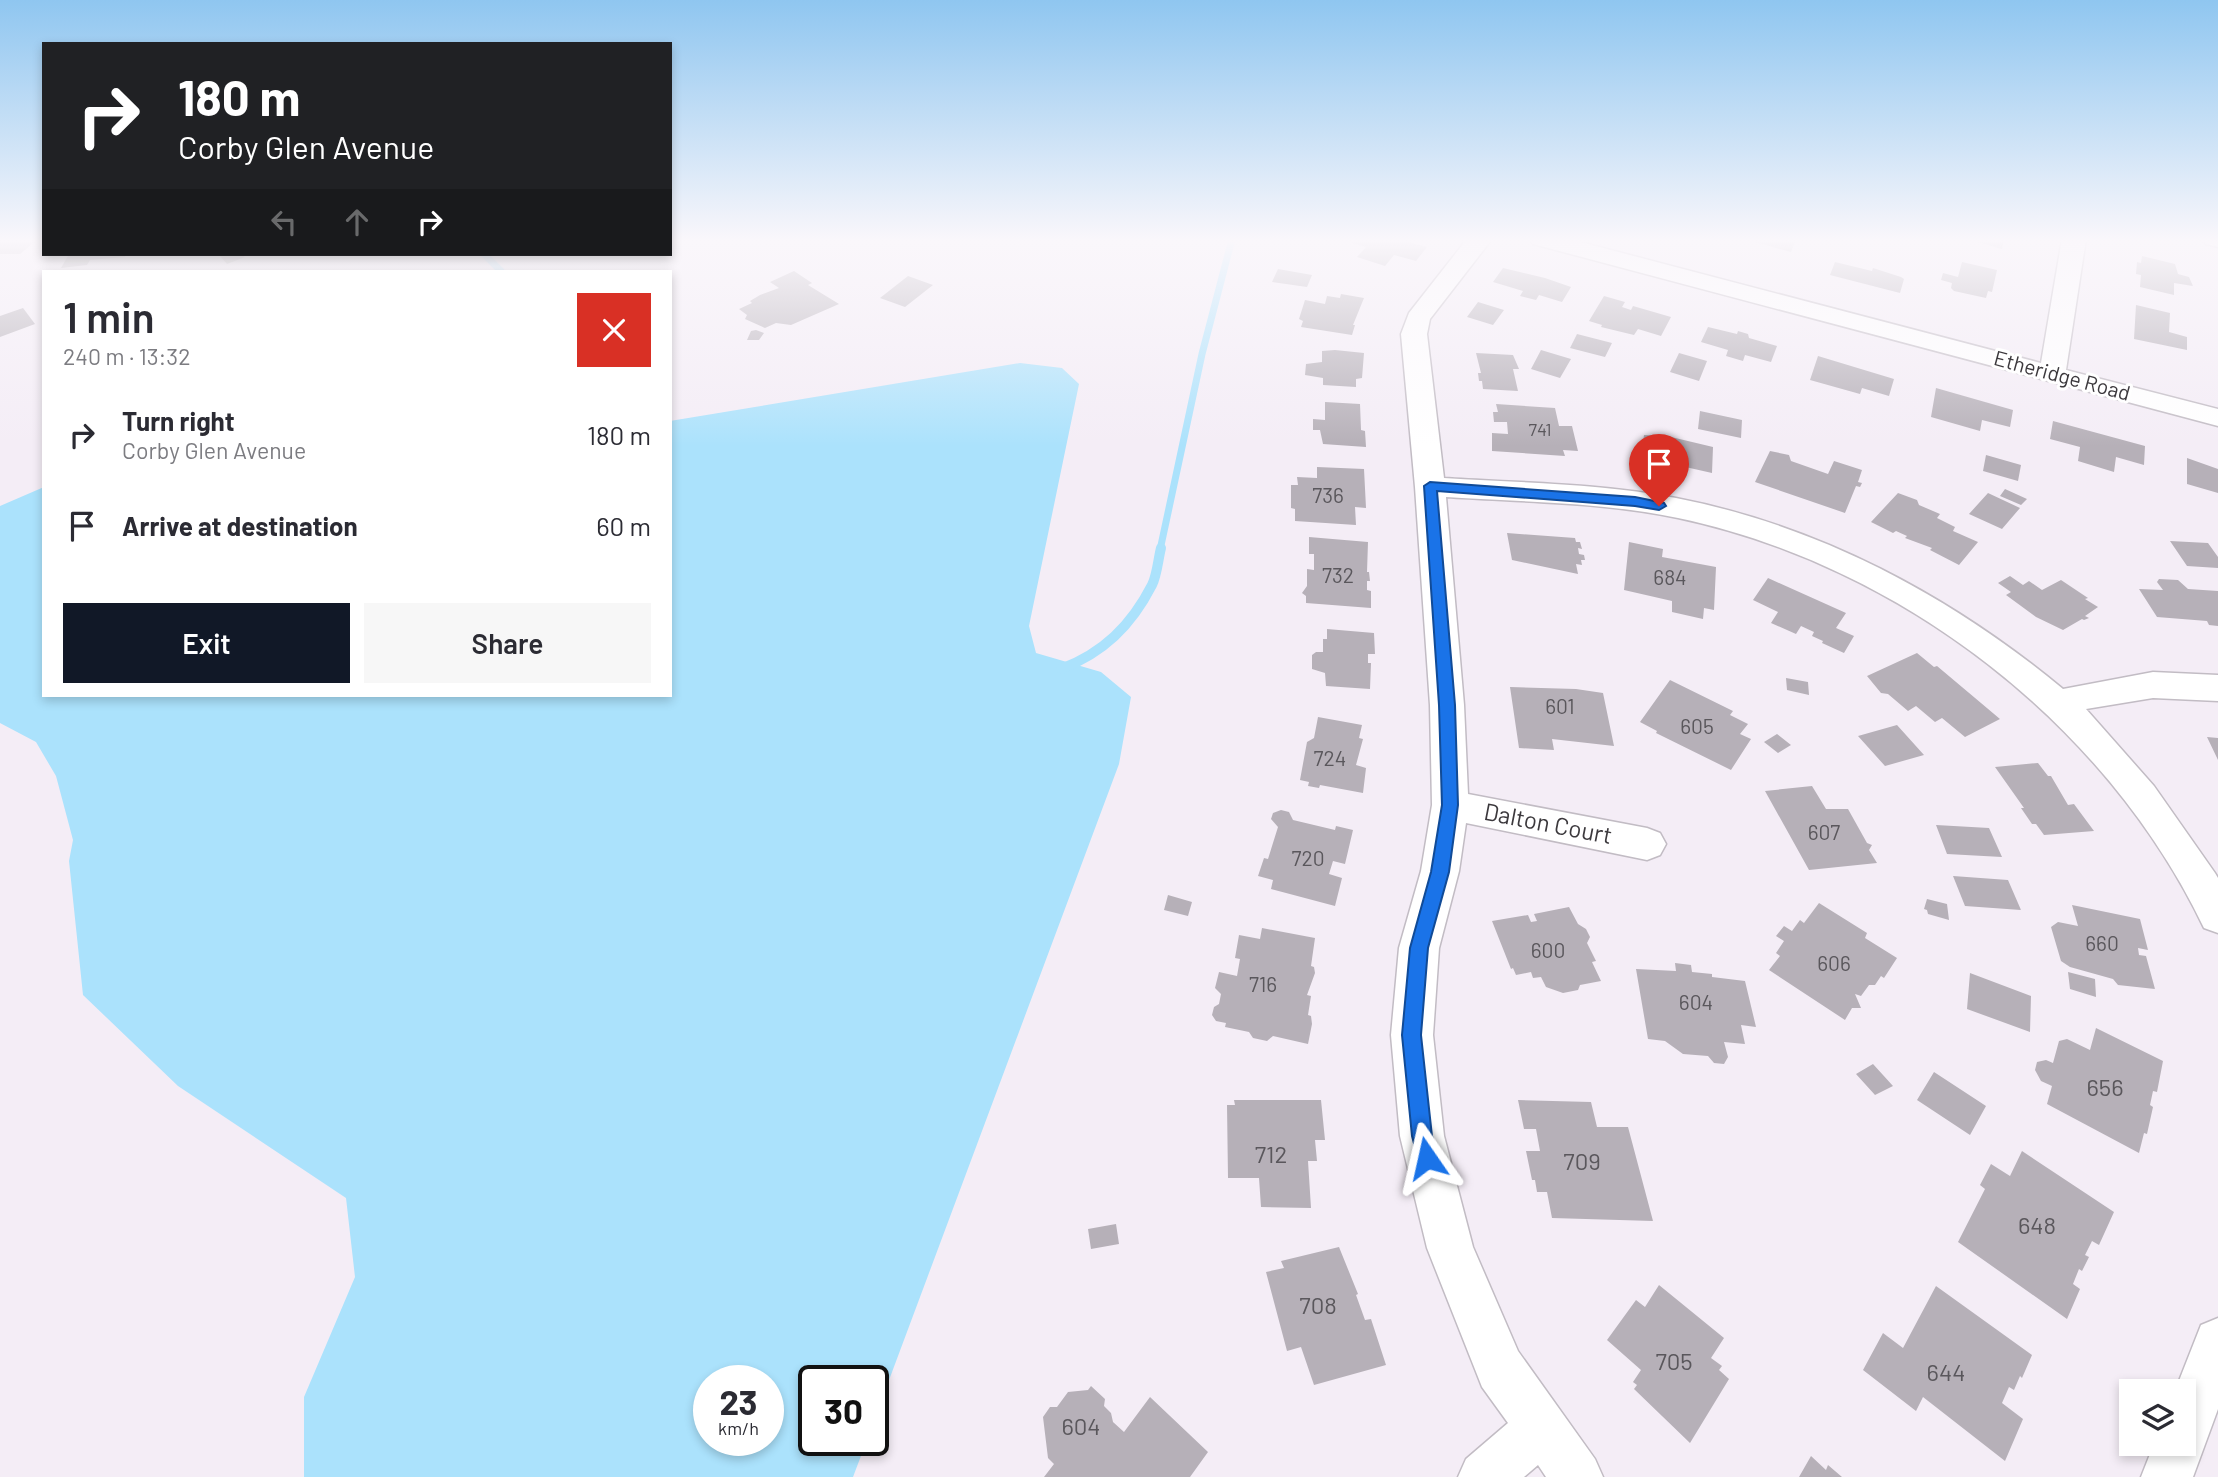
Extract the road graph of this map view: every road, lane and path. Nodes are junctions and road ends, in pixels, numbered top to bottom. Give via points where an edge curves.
1 (1427, 308) edge
2 (1802, 308) edge
3 (2063, 308) edge
4 (2052, 374) junction
5 (2218, 418) edge
6 (1430, 486) junction
7 (2218, 688) edge
8 (2058, 703) junction
9 (1450, 805) junction
10 (1647, 844) dead end
11 (2218, 916) edge
12 (2218, 1342) edge
13 (2196, 1401) edge
14 (1541, 1429) junction
15 (2175, 1456) edge
16 (1484, 1477) edge
17 (1577, 1477) edge
18 (2167, 1477) edge

1 - 6 street via 1414,334
2 - 4 street, Etheridge Road
3 - 4 street
4 - 5 street, Etheridge Road
6 - 8 street via 1635,501 1707,515 1781,537 1852,566 1924,604 1992,649
6 - 9 street
7 - 8 street via 2153,685
8 - 11 street via 2089,733 2163,825
9 - 10 street, Dalton Court
9 - 14 street via 1440,872 1419,948 1412,1035 1422,1136 1450,1248 1500,1369
12 - 13 street
14 - 16 street
14 - 17 street
15 - 18 street

